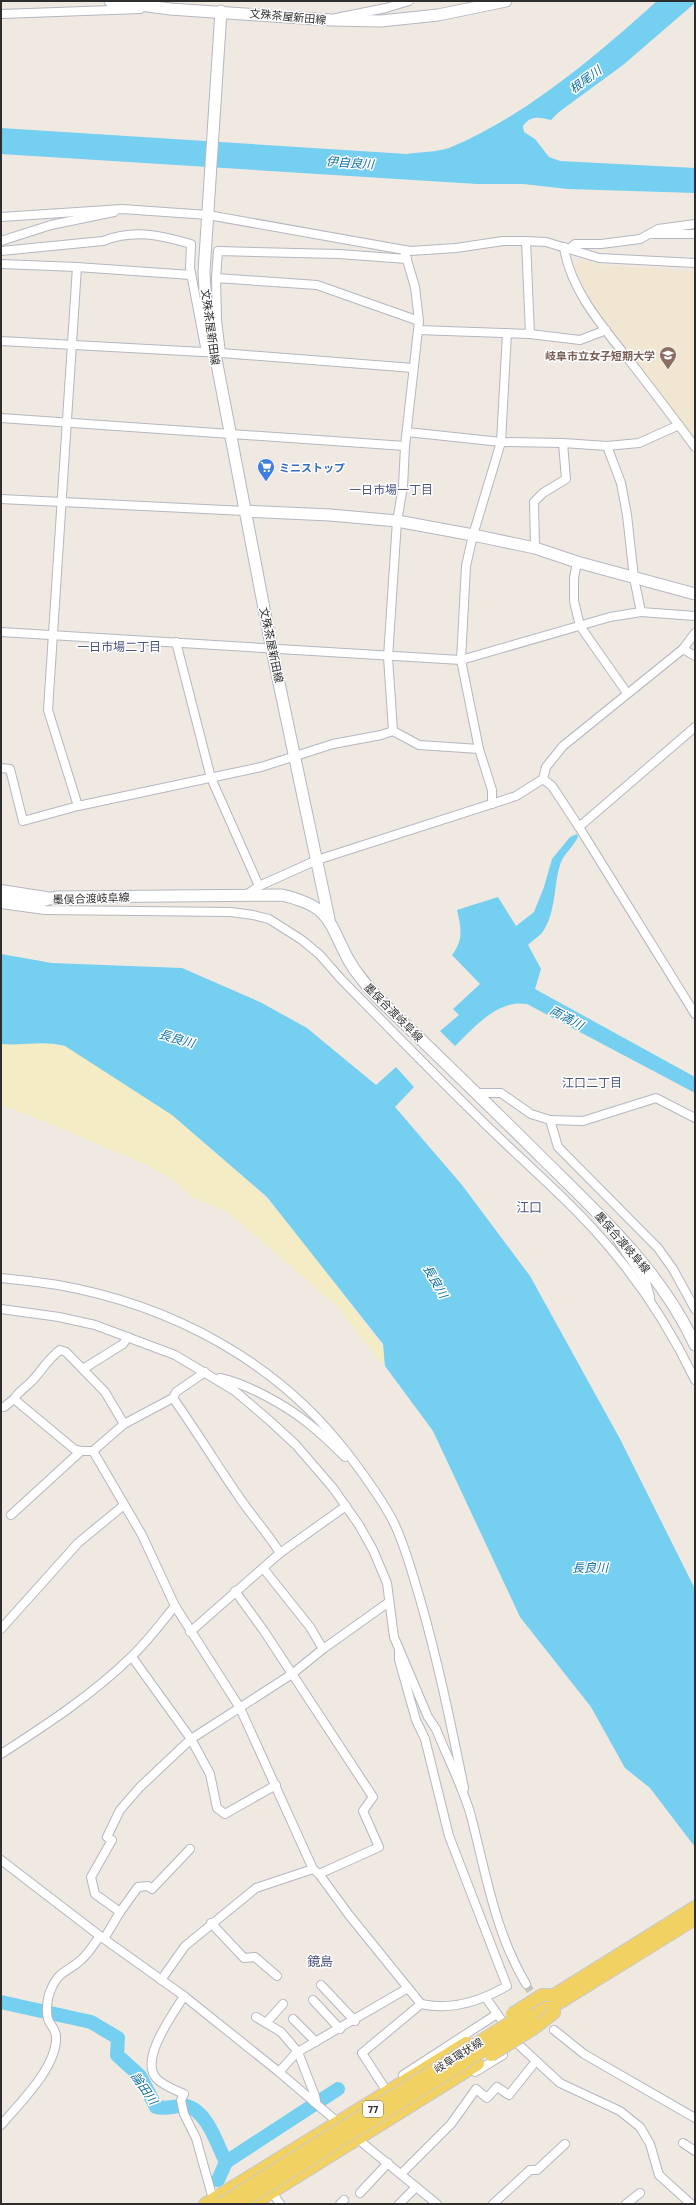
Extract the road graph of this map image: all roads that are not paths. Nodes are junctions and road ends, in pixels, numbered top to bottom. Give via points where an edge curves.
1 (110, 1) edge
2 (409, 1) edge
3 (506, 1) edge
4 (170, 9) junction
5 (221, 11) junction
6 (1, 14) edge
7 (332, 20) junction
8 (122, 208) junction
9 (208, 210) junction
10 (1, 217) edge
11 (695, 224) edge
12 (650, 234) junction
13 (695, 234) edge
14 (1, 241) edge
15 (526, 241) junction
16 (567, 248) junction
17 (404, 250) junction
18 (1, 251) edge
19 (407, 259) junction
20 (695, 262) edge
21 (1, 264) edge
22 (77, 267) junction
23 (191, 275) junction
24 (216, 278) junction
25 (419, 321) junction
26 (418, 330) junction
27 (606, 330) junction
28 (507, 332) junction
29 (530, 334) junction
30 (1, 341) edge
31 (73, 345) junction
32 (213, 353) junction
33 (413, 368) junction
34 (1, 418) edge
35 (67, 423) junction
36 (679, 425) junction
37 (407, 432) junction
38 (230, 433) junction
39 (501, 442) junction
40 (563, 443) junction
41 (405, 446) junction
42 (607, 446) junction
43 (695, 447) edge
44 (1, 499) edge
45 (63, 501) junction
46 (245, 511) junction
47 (397, 521) junction
48 (473, 535) junction
49 (535, 548) junction
50 (577, 562) junction
51 (634, 578) junction
52 (695, 594) edge
53 (641, 612) junction
54 (695, 616) edge
55 (580, 626) junction
56 (1, 632) edge
57 (695, 633) edge
58 (54, 635) junction
59 (176, 642) junction
60 (683, 649) junction
61 (272, 650) junction
62 (695, 656) edge
63 (388, 657) junction
64 (461, 660) junction
65 (627, 693) junction
66 (695, 727) edge
67 (393, 730) junction
68 (479, 749) junction
69 (296, 756) junction
70 (1, 768) edge
71 (211, 778) junction
72 (543, 779) junction
73 (492, 804) junction
74 (78, 806) junction
75 (579, 827) junction
76 (317, 860) junction
77 (259, 886) junction
78 (1, 889) edge
79 (246, 895) junction
80 (1, 897) edge
81 (56, 898) junction
82 (1, 904) edge
83 (330, 919) junction
84 (695, 1014) edge
85 (476, 1093) junction
86 (695, 1118) edge
87 (550, 1120) junction
88 (612, 1226) junction
89 (1, 1278) edge
90 (651, 1301) junction
91 (1, 1309) edge
92 (695, 1309) edge
93 (128, 1337) junction
94 (695, 1345) edge
95 (83, 1369) junction
96 (208, 1374) junction
97 (695, 1380) edge
98 (173, 1398) junction
99 (14, 1399) junction
100 (1, 1407) edge
101 (124, 1424) junction
102 (93, 1451) junction
103 (81, 1452) junction
104 (362, 1472) junction
105 (124, 1504) junction
106 (346, 1506) junction
107 (11, 1515) dead end
108 (280, 1553) junction
109 (263, 1568) junction
110 (235, 1591) junction
111 (389, 1602) junction
112 (175, 1606) junction
113 (1, 1629) edge
114 (190, 1632) junction
115 (323, 1649) junction
116 (399, 1649) junction
117 (132, 1657) junction
118 (292, 1674) junction
119 (240, 1708) junction
120 (191, 1739) junction
121 (1, 1754) edge
122 (276, 1785) junction
123 (468, 1809) junction
124 (190, 1849) dead end
125 (1, 1860) edge
126 (316, 1872) junction
127 (695, 1908) edge
128 (120, 1912) junction
129 (695, 1919) edge
130 (211, 1923) junction
131 (102, 1937) junction
132 (277, 1976) dead end
133 (161, 1980) junction
134 (526, 1984) tunnel mouth
135 (321, 1985) dead end
136 (408, 1988) junction
137 (574, 1988) junction
138 (184, 1996) junction
139 (486, 1998) junction
140 (313, 2000) dead end
141 (554, 2001) junction
142 (283, 2004) dead end
143 (421, 2004) junction
144 (497, 2014) junction
145 (256, 2017) dead end
146 (527, 2017) junction
147 (293, 2019) dead end
148 (355, 2021) junction
149 (266, 2023) junction
150 (340, 2029) junction
151 (554, 2030) dead end
152 (316, 2042) junction
153 (519, 2044) junction
154 (298, 2052) junction
155 (536, 2061) junction
156 (279, 2072) junction
157 (384, 2087) junction
158 (314, 2102) junction
159 (695, 2118) edge
160 (337, 2122) junction
161 (1, 2125) edge
162 (359, 2140) junction
163 (683, 2143) dead end
164 (565, 2144) dead end
165 (695, 2151) edge
166 (388, 2163) junction
167 (401, 2174) junction
168 (416, 2187) junction
169 (272, 2192) junction
170 (360, 2193) dead end
171 (640, 2193) dead end
172 (213, 2202) edge
173 (239, 2204) edge
174 (253, 2204) edge
175 (280, 2204) edge
176 (399, 2204) edge
177 (437, 2204) edge
178 (493, 2204) edge
179 (626, 2204) edge
180 (691, 2204) edge

1 - 4 main road
2 - 7 street via 386,8 342,15
3 - 7 main road, 文殊茶屋新田線 via 438,15 381,21
4 - 5 main road
4 - 6 street
5 - 7 main road, 文殊茶屋新田線
5 - 9 main road, 文殊茶屋新田線
8 - 9 street
8 - 10 street
8 - 14 street via 105,215 51,225
9 - 17 street
9 - 32 main road, 文殊茶屋新田線 via 204,272
11 - 12 street via 658,229
12 - 13 street
12 - 16 street via 640,240 575,244
15 - 16 street via 546,242
15 - 17 street
15 - 29 street
16 - 20 street via 599,258
16 - 27 street via 566,264 576,285
17 - 19 street
18 - 23 street via 103,241 118,235 160,235 191,244
19 - 24 street via 339,254 218,251
19 - 25 street via 415,287
21 - 22 street
22 - 23 street
22 - 31 street
23 - 32 street
24 - 25 street via 317,284
24 - 32 street
25 - 26 street
26 - 28 street
26 - 33 street
27 - 29 street via 580,340
27 - 36 street
28 - 29 street
28 - 39 street
30 - 31 street
31 - 32 street
31 - 35 street
32 - 33 street
32 - 38 main road, 文殊茶屋新田線
33 - 37 street
34 - 35 street
35 - 38 street
35 - 45 street
36 - 42 street via 639,443
36 - 43 street
37 - 39 street
37 - 41 street
38 - 41 street
38 - 46 main road, 文殊茶屋新田線
39 - 40 street
39 - 48 street
40 - 42 street
40 - 49 street via 566,479 542,493 534,502
41 - 47 street via 403,487
42 - 51 street via 621,483
44 - 45 street
45 - 46 street
45 - 58 street
46 - 47 main road
46 - 61 main road, 文殊茶屋新田線
47 - 48 main road
47 - 63 street
48 - 49 main road
48 - 64 street via 466,566
49 - 50 main road
50 - 51 main road
50 - 55 street via 574,601
51 - 52 main road
51 - 53 street
53 - 54 street
53 - 55 street via 610,617
55 - 64 street
55 - 65 street
56 - 58 street
57 - 60 street
58 - 59 street
58 - 74 street via 48,710
59 - 61 street
59 - 71 street
60 - 62 street
60 - 65 street
61 - 63 street
61 - 69 main road, 文殊茶屋新田線
63 - 64 street
63 - 67 street
64 - 68 street
65 - 72 street via 563,746 546,767
66 - 75 street
67 - 68 street via 419,745
67 - 69 street via 381,735 333,744
68 - 73 street via 492,790
69 - 71 street
69 - 76 main road, 文殊茶屋新田線
70 - 74 street via 10,769 23,821
71 - 74 street
71 - 77 street
72 - 73 street via 516,796
72 - 75 street via 552,786
73 - 76 street
75 - 84 street
76 - 77 street
76 - 83 main road, 文殊茶屋新田線
77 - 79 street
78 - 81 street
79 - 81 main road, 墨俣合渡岐阜線
79 - 83 main road, 墨俣合渡岐阜線 via 282,895 298,899 315,906
80 - 81 main road, 墨俣合渡岐阜線 via 42,901
82 - 90 street via 45,910 231,912 269,919 320,955 478,1117 584,1220 610,1248
83 - 85 main road, 墨俣合渡岐阜線 via 359,976 380,1000
85 - 87 street via 501,1093 531,1114
85 - 88 main road, 墨俣合渡岐阜線
86 - 87 street via 656,1098 582,1121
87 - 92 street via 558,1147 658,1248 674,1269
88 - 90 street via 614,1236 646,1282
88 - 94 main road, 墨俣合渡岐阜線 via 662,1287 686,1325
89 - 104 street via 57,1285 137,1305 186,1325 225,1346 277,1380 315,1414
90 - 97 street via 671,1332
91 - 93 street via 59,1317 95,1325
93 - 95 street via 123,1344
93 - 96 street via 175,1355
95 - 99 street via 66,1352 60,1350
95 - 101 street via 104,1392
96 - 98 street via 176,1392
96 - 104 street via 256,1392 296,1415
96 - 106 street via 235,1391 296,1445
98 - 101 street
98 - 108 street via 206,1444 238,1496
99 - 100 street
99 - 103 street
101 - 102 street
102 - 103 street
102 - 105 street
103 - 107 street
104 - 123 street via 393,1522 408,1558 434,1653
105 - 112 street via 142,1535
105 - 113 street via 78,1543
106 - 108 street
106 - 111 street via 373,1550 387,1583
108 - 109 street
109 - 110 street
109 - 115 street via 310,1627
110 - 114 street
110 - 118 street
111 - 115 street
111 - 116 street via 394,1637
112 - 114 street
112 - 117 street
114 - 119 street
115 - 118 street
116 - 123 street via 428,1717 436,1729
116 - 139 street via 399,1660 416,1720 425,1739 450,1836 507,1986
117 - 120 street
117 - 121 street via 83,1698
118 - 119 street
118 - 126 street via 373,1797 363,1811 379,1847
119 - 120 street
119 - 122 street
120 - 122 street via 210,1774 217,1808 225,1814
120 - 128 street via 140,1787 120,1810 107,1837 112,1840 91,1877 92,1886 96,1896
122 - 126 street
123 - 134 street via 498,1921 509,1953
124 - 128 street via 152,1889 148,1886 138,1887
125 - 131 street
126 - 130 street via 256,1888
126 - 136 street
127 - 137 main road, 岐阜環状線 / 77
128 - 131 street
129 - 137 main road, 岐阜環状線 / 77
130 - 132 street via 244,1958 255,1957
130 - 133 street via 185,1946
131 - 133 street
131 - 161 street via 80,1962 56,1978 49,1993 48,2007 48,2019 56,2034 54,2055 28,2093
133 - 138 street
135 - 148 street
136 - 143 street
136 - 148 street
137 - 141 main road, 岐阜環状線 / 77
138 - 156 street
138 - 172 street via 158,2037 152,2068 156,2078 184,2094 181,2100 184,2114 196,2138
139 - 143 street via 450,2006
139 - 144 street
140 - 150 street
141 - 146 main road, 岐阜環状線 / 77
141 - 160 main road, 77, bridge via 542,1996
141 - 162 main road, 77, bridge via 554,2013 533,2029
142 - 149 street
143 - 157 street via 362,2053
144 - 153 street
144 - 157 street
145 - 149 street
146 - 172 main road, 岐阜環状線 / 77, bridge
146 - 173 main road, 岐阜環状線 / 77, bridge
147 - 152 street
148 - 150 street
149 - 154 street via 281,2032
150 - 152 street
151 - 159 street via 584,2054
152 - 154 street
153 - 155 street
153 - 162 street
154 - 156 street
154 - 158 street via 315,2096
155 - 167 street via 509,2095 497,2086 487,2098 476,2089 451,2124
155 - 180 street via 560,2083 620,2111 640,2127 650,2144 659,2175
156 - 158 street
157 - 160 street via 355,2106
158 - 160 street
160 - 162 street
160 - 172 main road, 77
162 - 166 street
162 - 169 main road, 77
163 - 165 street
164 - 178 street via 537,2170 530,2170
166 - 167 street
166 - 170 street
167 - 168 street
168 - 176 street
168 - 177 street
169 - 174 main road, 77
169 - 175 street
171 - 179 street

